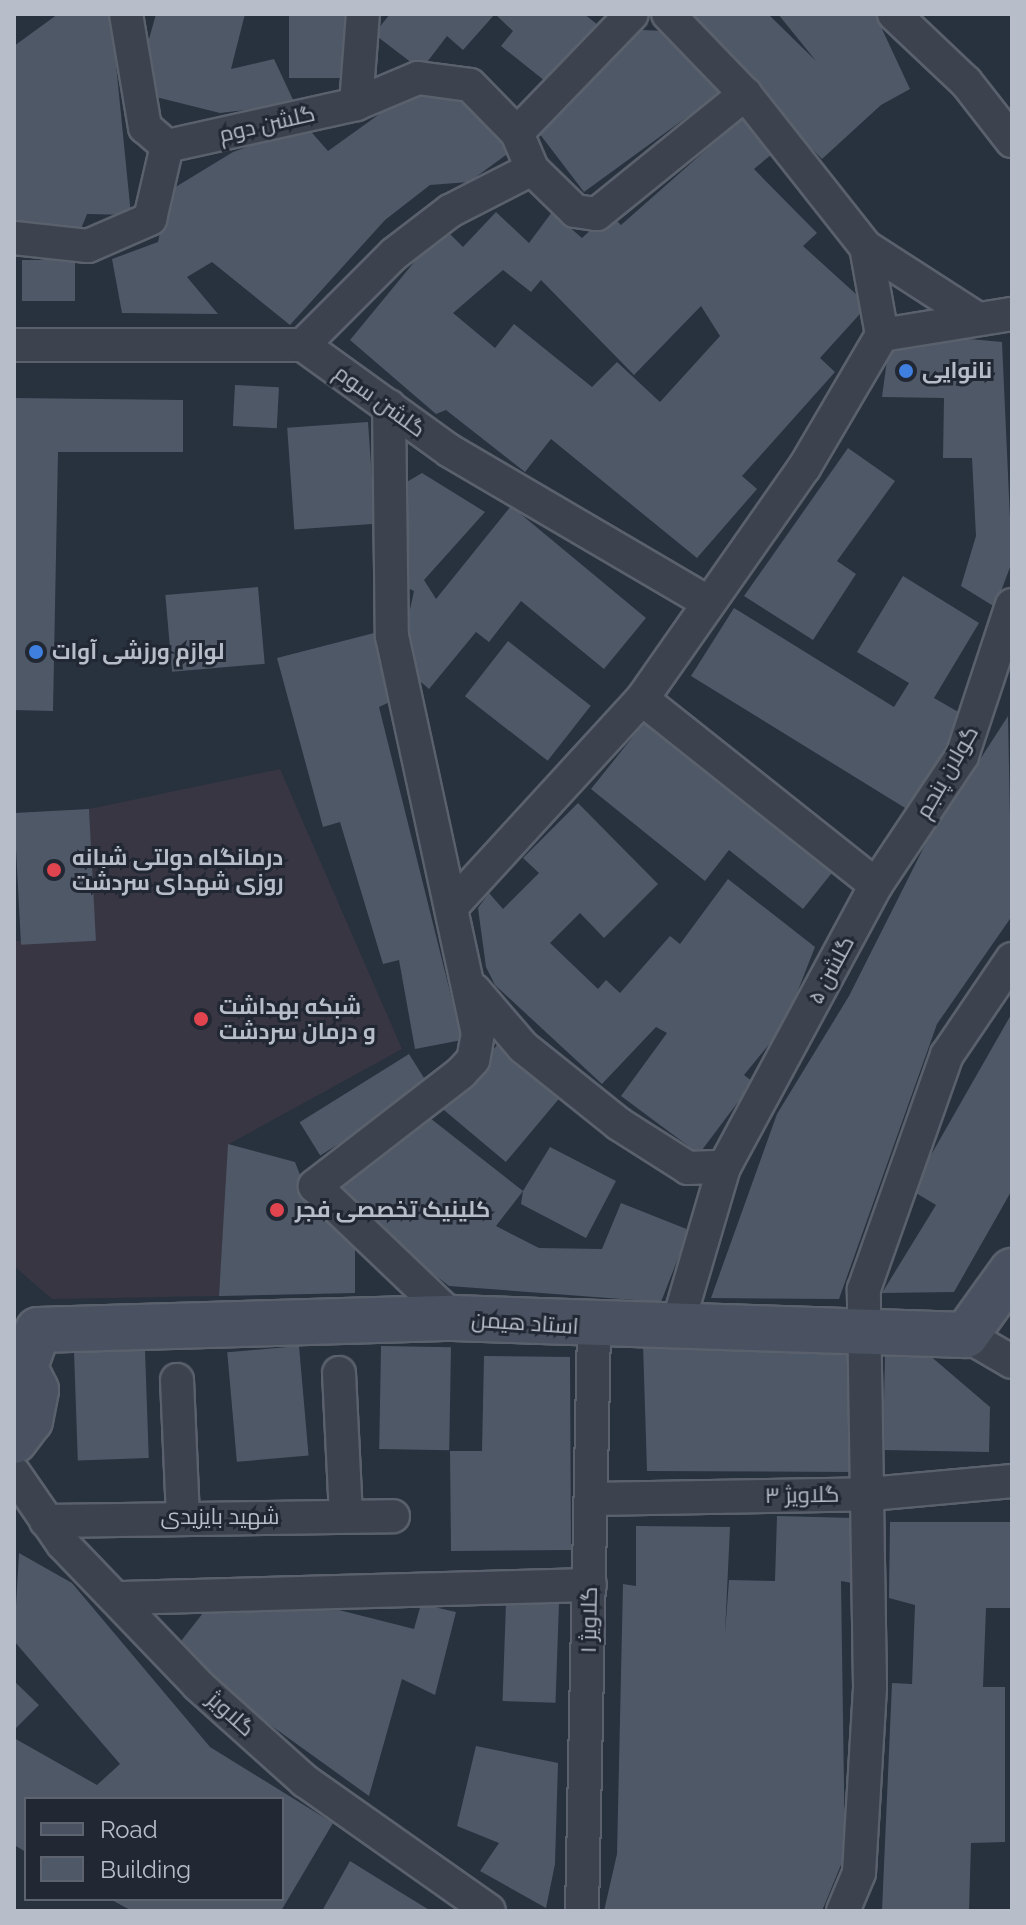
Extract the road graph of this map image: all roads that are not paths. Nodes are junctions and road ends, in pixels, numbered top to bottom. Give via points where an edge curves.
1 (126, 14) edge
2 (363, 14) edge
3 (668, 14) edge
4 (894, 14) edge
5 (622, 16) edge
6 (745, 94) junction
7 (356, 104) junction
8 (517, 133) junction
9 (1012, 141) edge
10 (167, 146) junction
11 (532, 169) junction
12 (14, 238) edge
13 (866, 247) junction
14 (1012, 314) edge
15 (976, 318) junction
16 (882, 335) junction
17 (14, 345) edge
18 (303, 345) junction
19 (389, 406) junction
20 (707, 602) junction
21 (1012, 605) edge
22 (642, 699) junction
23 (876, 885) junction
24 (455, 903) junction
25 (1012, 959) edge
26 (474, 990) junction
27 (724, 1167) junction
28 (1012, 1271) edge
29 (453, 1318) junction
30 (594, 1328) junction
31 (676, 1330) junction
32 (866, 1332) junction
33 (966, 1335) junction
34 (20, 1354) edge
35 (1012, 1362) edge
36 (339, 1373) dead end
37 (177, 1380) dead end
38 (14, 1441) edge
39 (14, 1473) edge
40 (1012, 1481) edge
41 (870, 1494) junction
42 (591, 1499) junction
43 (346, 1516) junction
44 (393, 1516) dead end
45 (183, 1517) junction
46 (46, 1521) junction
47 (590, 1585) junction
48 (120, 1598) junction
49 (489, 1911) edge
50 (582, 1911) edge
51 (843, 1911) edge

1 - 10 street via 145,127
2 - 7 street
3 - 6 street
4 - 9 street via 966,82
5 - 8 street
6 - 11 street via 597,214 575,211
6 - 13 street
7 - 8 street, گلشن دوم via 418,78 455,78
7 - 10 street, گلشن دوم
8 - 11 street, گلشن دوم
10 - 12 street via 150,219 88,246
11 - 18 street via 450,211 394,254
13 - 15 street
13 - 16 street
14 - 15 street
15 - 16 street
16 - 20 street via 804,468
17 - 18 street
18 - 19 street, گلشن سوم
19 - 20 street, گلشن سوم via 450,451
19 - 24 street via 392,636
20 - 22 street
21 - 23 street, گولان پنجم via 962,756
22 - 23 street
22 - 24 street
23 - 27 street, گلشن ۵
24 - 26 street
25 - 32 street via 947,1055 864,1289
26 - 27 street via 523,1047 619,1124 688,1168
26 - 29 street via 473,1060 315,1186
27 - 31 street, گلشن ۵
28 - 33 main road
29 - 30 main road, استاد هیمن
29 - 34 main road, استاد هیمن via 38,1330
30 - 31 main road, استاد هیمن
30 - 42 street, گلاویژ ۱
31 - 32 main road, استاد هیمن
32 - 33 main road, استاد هیمن
32 - 41 street
33 - 35 street
34 - 38 main road via 36,1405
36 - 43 street
37 - 45 street
39 - 46 street, گلاویژ
40 - 41 street, گلاویژ ۳
41 - 42 street, گلاویژ ۳
41 - 51 street via 859,1873
42 - 47 street, گلاویژ ۱
43 - 44 street, شهید بایزیدی
43 - 45 street, شهید بایزیدی
45 - 46 street, شهید بایزیدی
46 - 48 street, گلاویژ
47 - 48 street
47 - 50 street, گلاویژ ۱
48 - 49 street, گلاویژ via 198,1685 305,1781

